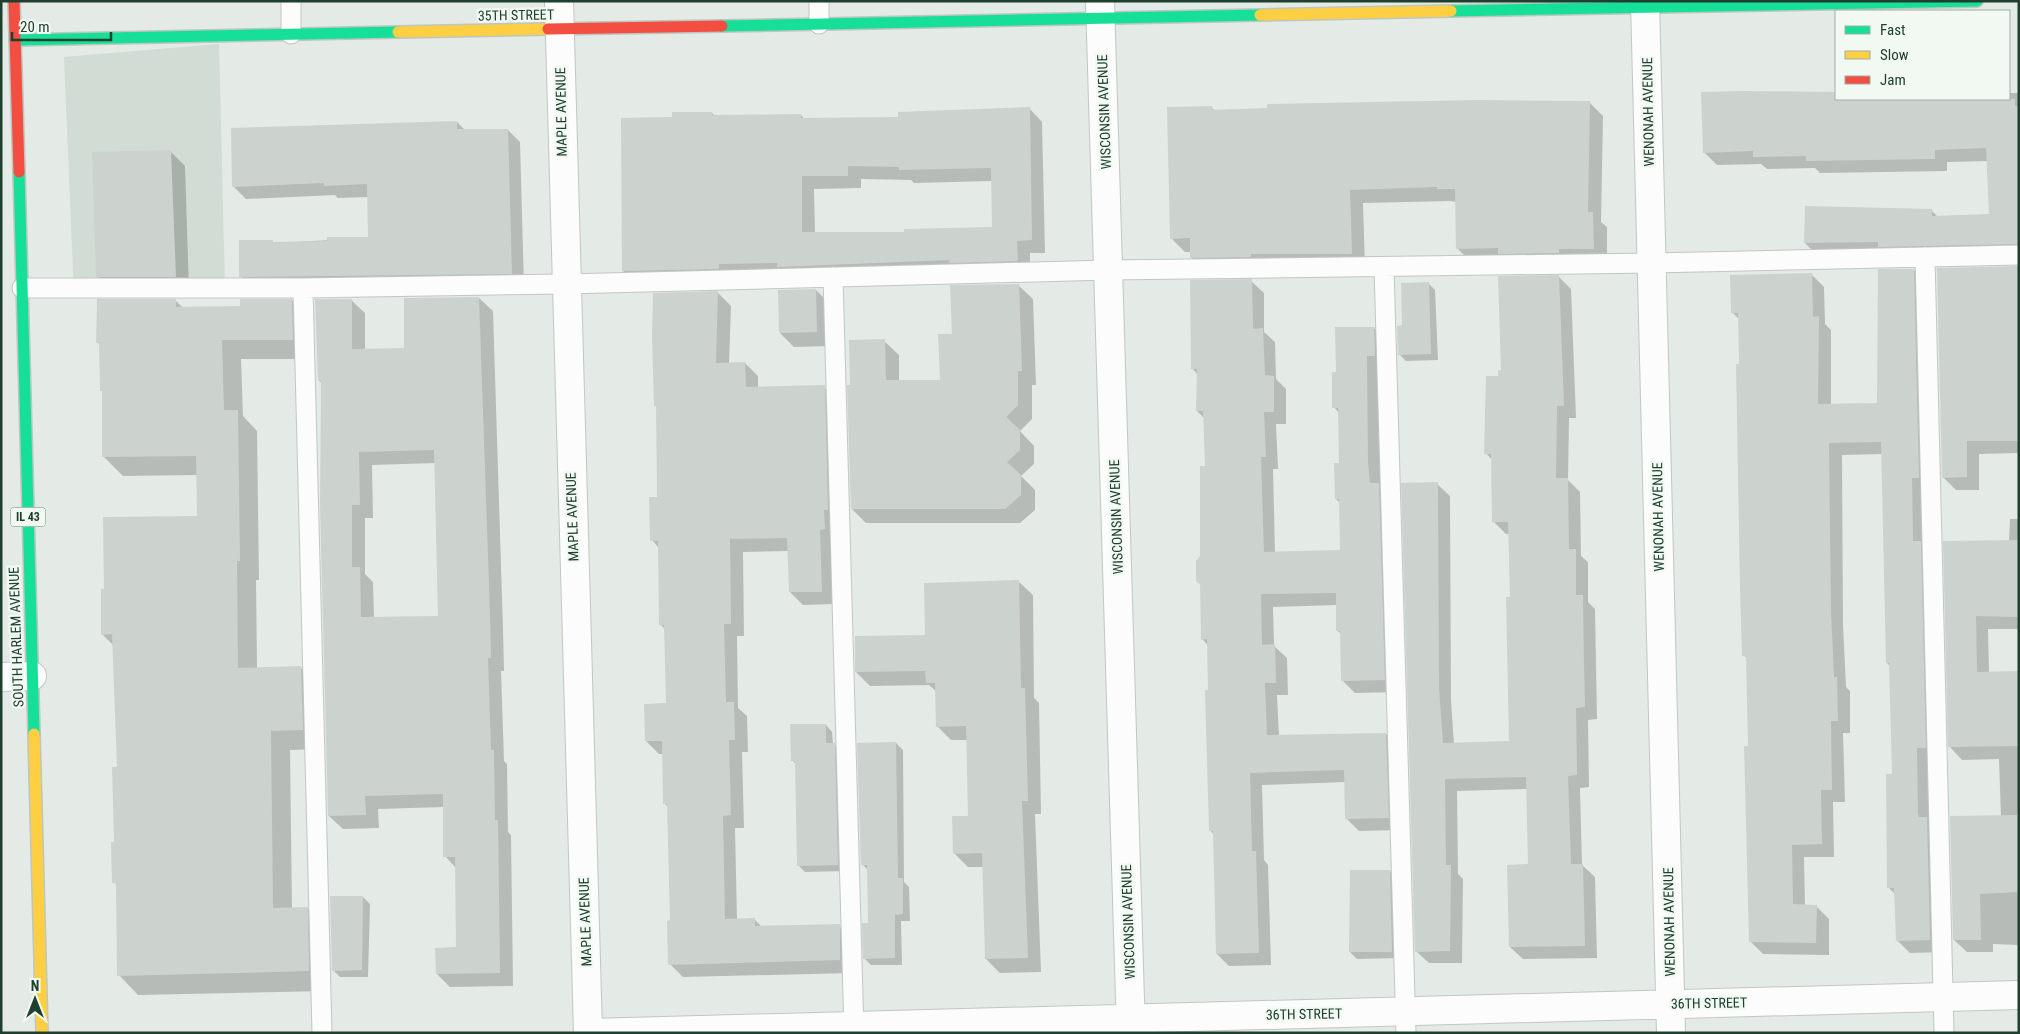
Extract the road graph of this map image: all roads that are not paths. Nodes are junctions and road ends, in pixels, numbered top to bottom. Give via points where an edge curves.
1 (291, 1) edge
2 (558, 1) edge
3 (819, 1) edge
4 (1977, 1) edge
5 (1904, 2) edge
6 (1645, 4) edge
7 (1368, 7) edge
8 (1101, 10) edge
9 (11, 18) edge
10 (819, 24) junction
11 (559, 29) junction
12 (292, 34) junction
13 (2019, 254) edge
14 (1925, 257) junction
15 (1652, 263) junction
16 (1384, 267) junction
17 (1109, 270) junction
18 (833, 277) junction
19 (565, 284) junction
20 (22, 288) junction
21 (302, 288) junction
22 (32, 676) junction
23 (1, 677) edge
24 (2019, 995) edge
25 (1944, 997) junction
26 (1671, 1004) junction
27 (1406, 1022) edge
28 (1131, 1025) edge
29 (854, 1029) edge
30 (42, 1033) edge
31 (322, 1033) edge
32 (589, 1033) edge
33 (1671, 1033) edge
34 (1944, 1033) edge

1 - 12 lane
2 - 11 street, MAPLE AVENUE
3 - 10 lane
4 - 5 street, 35TH STREET
5 - 6 street, 35TH STREET
6 - 7 street, 35TH STREET
6 - 15 street, WENONAH AVENUE
7 - 8 street, 35TH STREET
8 - 10 street, 35TH STREET
8 - 17 street, WISCONSIN AVENUE
9 - 12 street, 35TH STREET
9 - 20 street, SOUTH HARLEM AVENUE / IL 43
10 - 11 street, 35TH STREET
11 - 12 street, 35TH STREET
11 - 19 street, MAPLE AVENUE
13 - 14 lane
14 - 15 lane
14 - 25 lane
15 - 16 lane
15 - 26 street, WENONAH AVENUE
16 - 17 lane
16 - 27 lane
17 - 18 lane
17 - 28 street, WISCONSIN AVENUE
18 - 19 lane
18 - 29 lane
19 - 21 lane
19 - 32 street, MAPLE AVENUE
20 - 21 lane
20 - 22 street, SOUTH HARLEM AVENUE / IL 43
21 - 31 lane
22 - 23 street
22 - 30 street, SOUTH HARLEM AVENUE / IL 43
24 - 25 street, 36TH STREET
25 - 26 street, 36TH STREET
25 - 34 lane
26 - 27 street, 36TH STREET
26 - 33 street, WENONAH AVENUE
27 - 28 street, 36TH STREET
28 - 29 street, 36TH STREET
29 - 32 street, 36TH STREET

